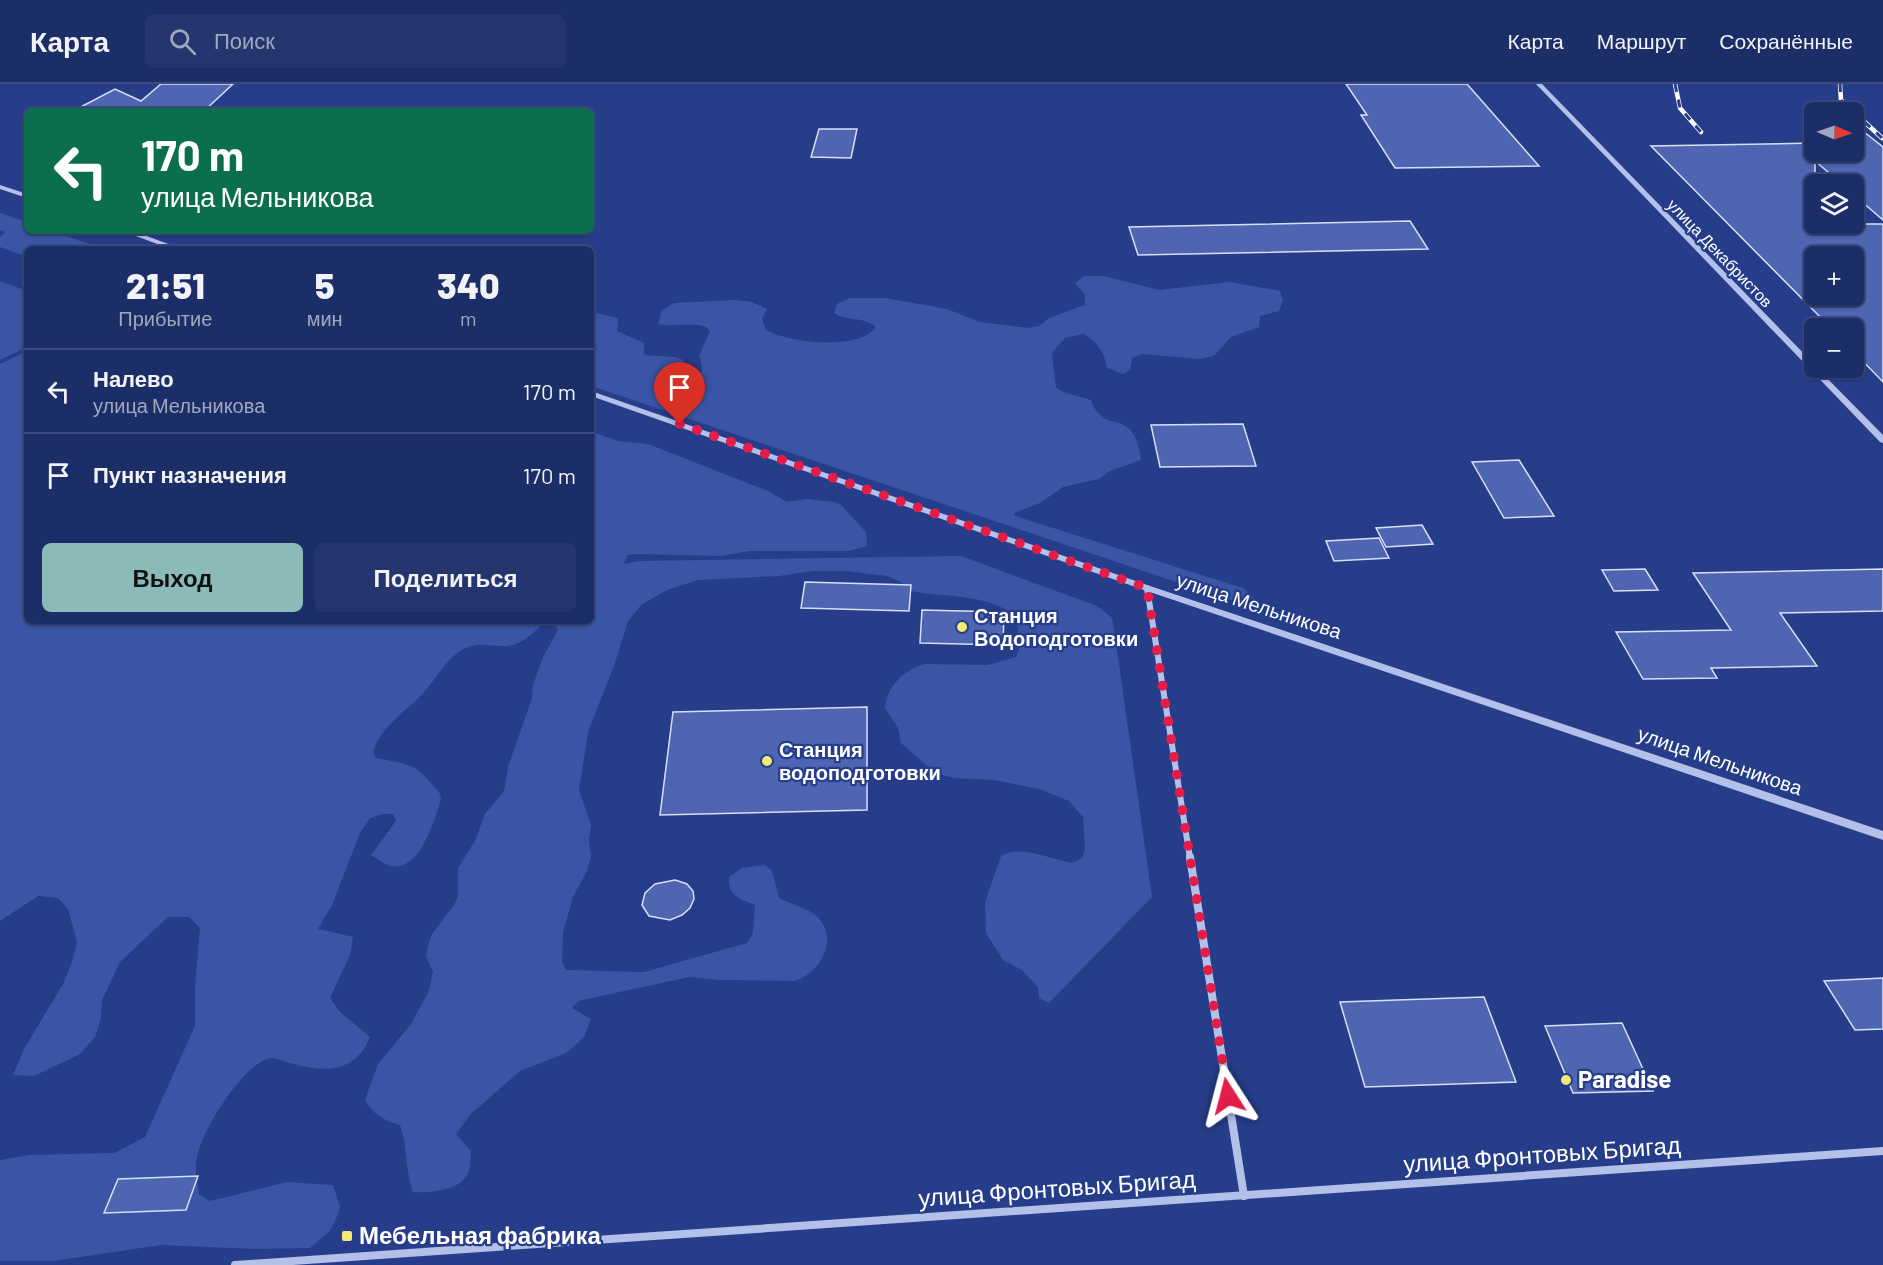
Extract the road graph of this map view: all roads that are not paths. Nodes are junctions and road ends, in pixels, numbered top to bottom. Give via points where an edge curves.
1 (1539, 84) edge
2 (0, 187) edge
3 (24, 195) edge
4 (135, 234) edge
5 (169, 246) edge
6 (594, 394) edge
7 (1883, 440) edge
8 (1147, 588) junction
9 (1883, 836) edge
10 (1883, 1151) edge
11 (1244, 1196) junction
12 (235, 1265) edge

1 - 7 street, улица Декабристов
2 - 3 street
4 - 5 street
6 - 8 street, улица Мельникова
8 - 9 street, улица Мельникова
8 - 11 street
10 - 11 street, улица Фронтовых Бригад
11 - 12 street, улица Фронтовых Бригад

